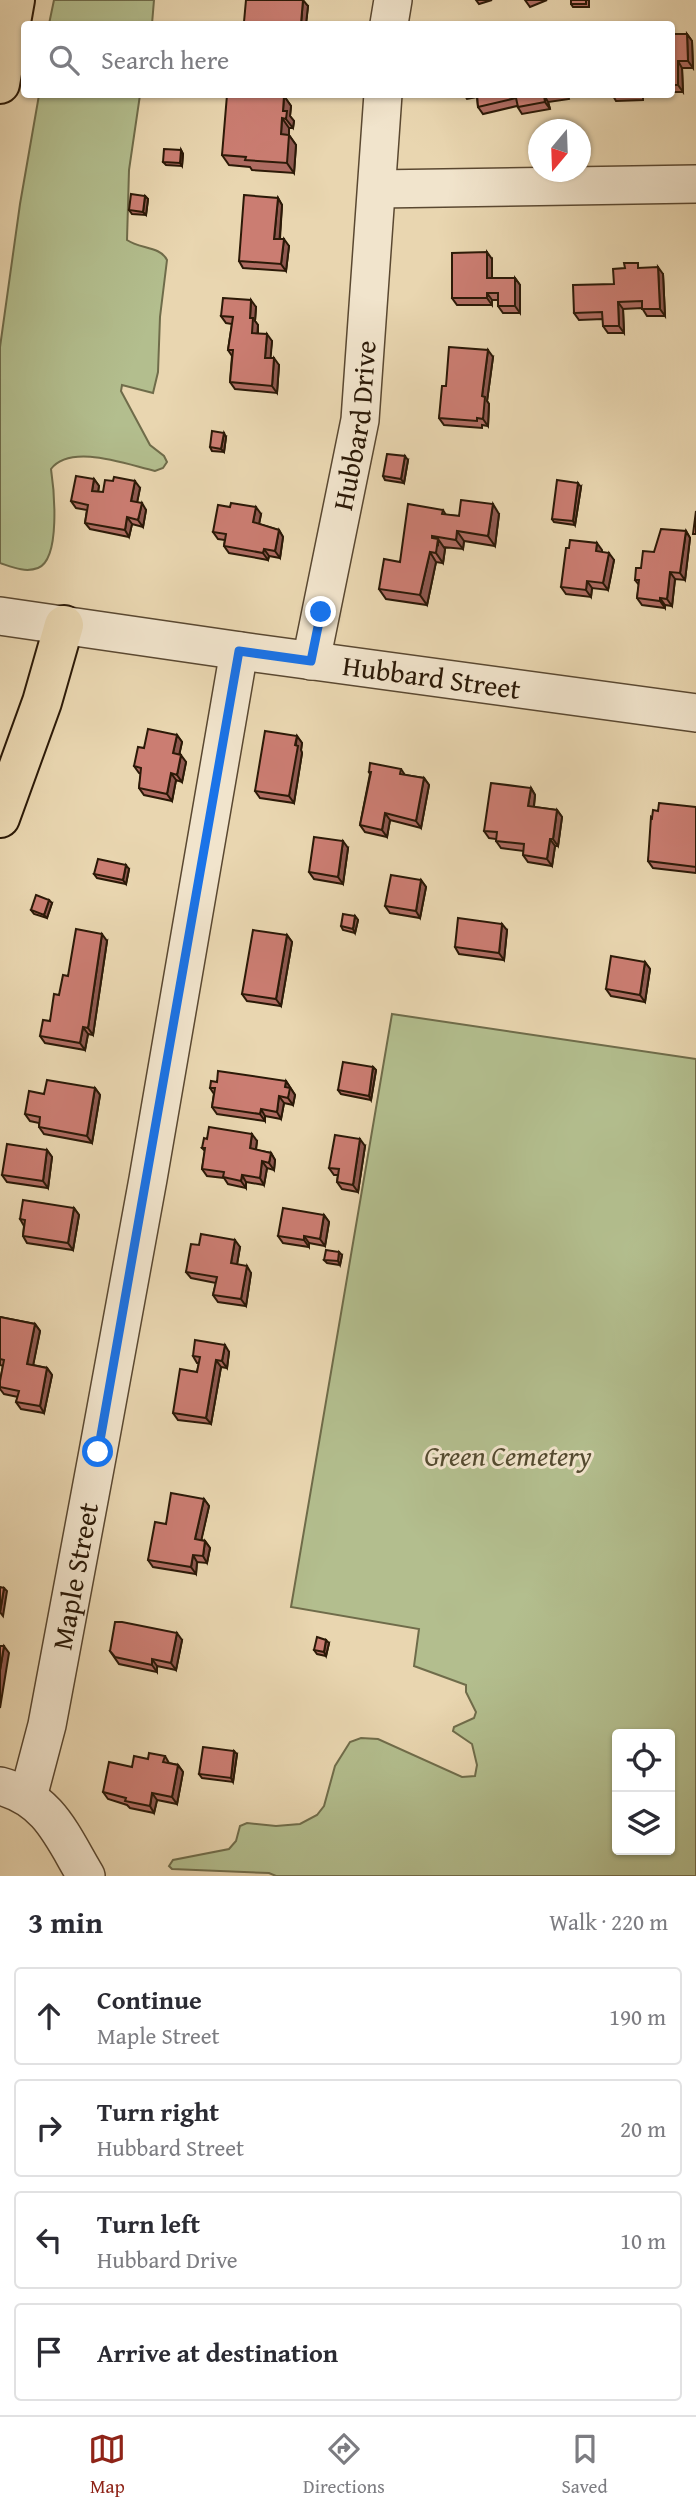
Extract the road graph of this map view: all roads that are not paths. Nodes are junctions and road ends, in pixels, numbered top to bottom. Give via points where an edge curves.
1 (15, 0) edge
2 (393, 0) edge
3 (390, 21) edge
4 (0, 84) edge
5 (383, 98) edge
6 (696, 184) edge
7 (377, 188) junction
8 (0, 616) edge
9 (64, 625) junction
10 (239, 651) junction
11 (311, 661) junction
12 (696, 713) edge
13 (0, 818) edge
14 (14, 1792) edge
15 (86, 1876) edge

1 - 4 highway
2 - 3 street
5 - 7 street, Hubbard Drive
6 - 7 street
7 - 11 street, Hubbard Drive via 360,420
8 - 9 street, Hubbard Street
9 - 10 street, Hubbard Street
9 - 13 highway
10 - 11 street, Hubbard Street
10 - 14 street, Maple Street via 153,1152 44,1735
11 - 12 street, Hubbard Street
14 - 15 street via 42,1807

